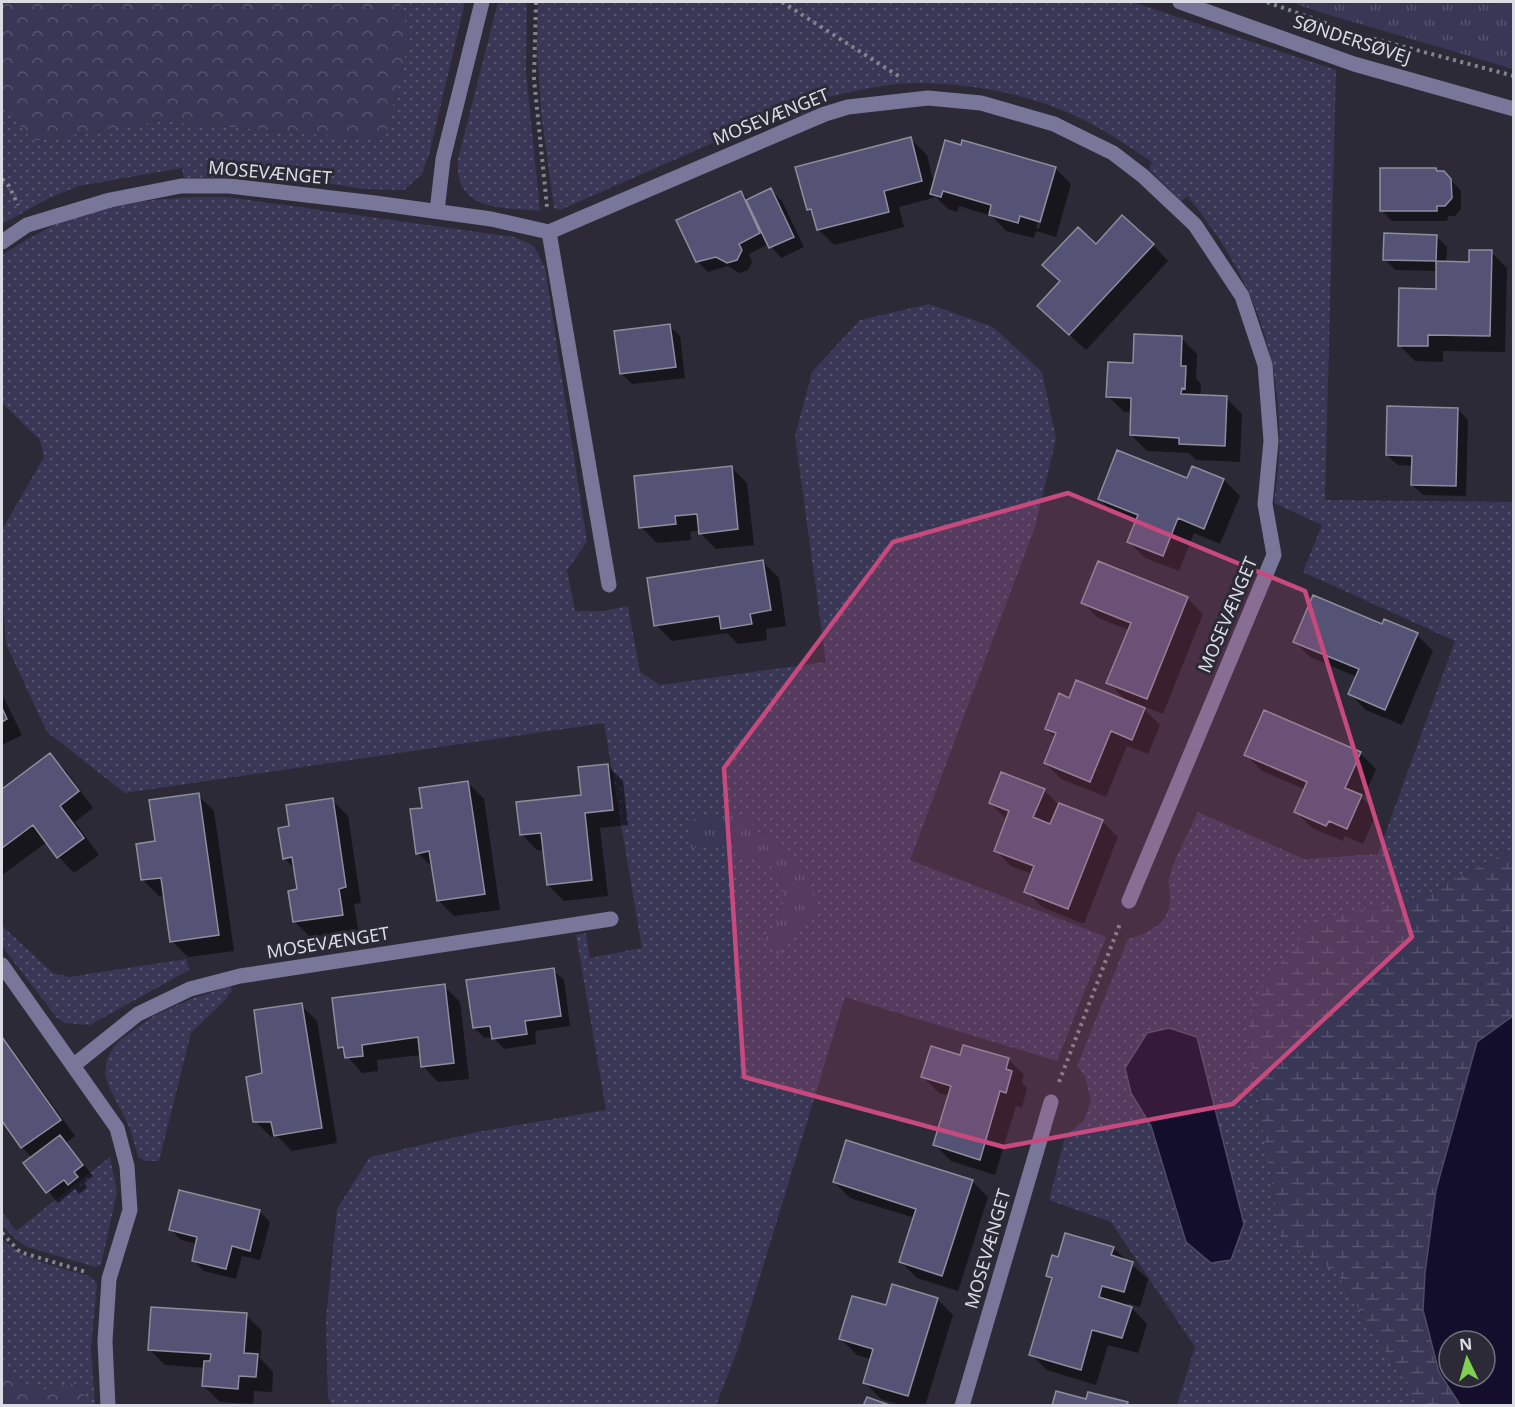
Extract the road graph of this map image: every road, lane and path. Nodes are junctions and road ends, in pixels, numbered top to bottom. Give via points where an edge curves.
1 (482, 2) edge
2 (536, 2) edge
3 (782, 2) edge
4 (1180, 2) edge
5 (1267, 2) edge
6 (1514, 76) edge
7 (927, 98) junction
8 (1514, 108) edge
9 (436, 212) junction
10 (549, 232) junction
11 (2, 242) edge
12 (609, 585) dead end
13 (1129, 901) joint
14 (611, 919) dead end
15 (2, 964) edge
16 (74, 1065) junction
17 (1051, 1102) joint
18 (2, 1233) edge
19 (109, 1279) junction
20 (108, 1406) edge
21 (962, 1406) edge

1 - 9 street via 443,159
2 - 10 path via 534,79
3 - 7 path via 907,81
4 - 8 street, SØNDERSØVEJ via 1354,64
5 - 6 path via 1356,34
7 - 10 street, MOSEVÆNGET via 825,114
7 - 13 street, MOSEVÆNGET via 981,103 1054,124 1113,153 1143,176 1196,225 1242,296 1265,365 1271,441 1266,504 1274,555
9 - 10 street, MOSEVÆNGET
9 - 11 street, MOSEVÆNGET via 230,186 181,186 110,200 27,225
10 - 12 street
13 - 17 path
14 - 16 street, MOSEVÆNGET via 240,976 190,989 138,1014
15 - 16 street
16 - 19 street via 117,1128 127,1166 130,1210
17 - 21 street, MOSEVÆNGET
18 - 19 path via 20,1252
19 - 20 street via 105,1341

